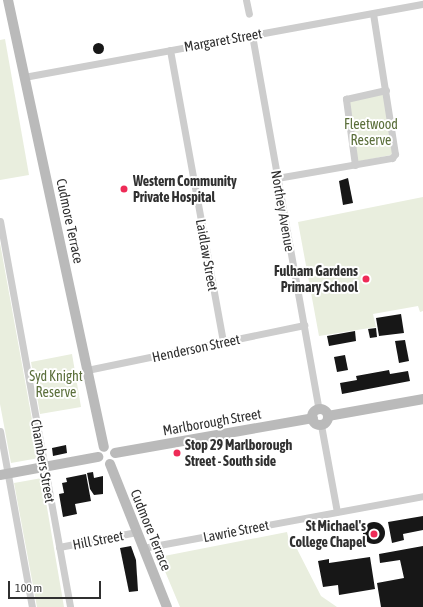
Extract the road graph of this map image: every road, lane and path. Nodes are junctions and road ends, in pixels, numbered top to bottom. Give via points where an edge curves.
1 (8, 0) edge
2 (246, 0) edge
3 (423, 4) edge
4 (249, 14) dead end
5 (373, 14) junction
6 (252, 35) junction
7 (170, 50) junction
8 (24, 78) junction
9 (386, 90) junction
10 (354, 165) junction
11 (277, 178) junction
12 (0, 221) edge
13 (304, 325) junction
14 (223, 342) junction
15 (87, 370) junction
16 (423, 400) edge
17 (324, 413) junction
18 (317, 422) junction
19 (0, 431) edge
20 (104, 447) junction
21 (115, 453) junction
22 (98, 457) junction
23 (110, 464) junction
24 (44, 467) junction
25 (4, 474) edge
26 (423, 496) edge
27 (337, 512) junction
28 (137, 532) junction
29 (59, 547) junction
30 (143, 548) junction
31 (32, 607) edge
32 (70, 607) edge
33 (167, 607) edge

1 - 8 street, Cudmore Terrace
2 - 4 street
3 - 5 street, Margaret Street
5 - 6 street, Margaret Street
5 - 9 street
6 - 7 street, Margaret Street
6 - 11 street, Northey Avenue
7 - 8 street, Margaret Street
7 - 14 street, Laidlaw Street
8 - 15 street, Cudmore Terrace
9 - 10 street via 346,99
9 - 10 street via 395,154 392,158
10 - 11 street
11 - 13 street, Northey Avenue
12 - 24 street, Chambers Street
13 - 14 street, Henderson Street
13 - 17 street, Northey Avenue
14 - 15 street, Henderson Street
15 - 20 street, Cudmore Terrace
16 - 17 street
17 - 18 street via 327,421
18 - 21 street, Marlborough Street
18 - 27 street
19 - 25 street
20 - 21 street via 110,447
20 - 22 street
21 - 23 street
22 - 23 street via 101,463
22 - 24 street
23 - 28 street, Cudmore Terrace
24 - 25 street
24 - 29 street, Chambers Street
25 - 31 street
26 - 27 street, Lawrie Street
27 - 30 street, Lawrie Street
28 - 29 street, Hill Street
28 - 30 street, Cudmore Terrace
29 - 32 street, Chambers Street
30 - 33 street, Cudmore Terrace

